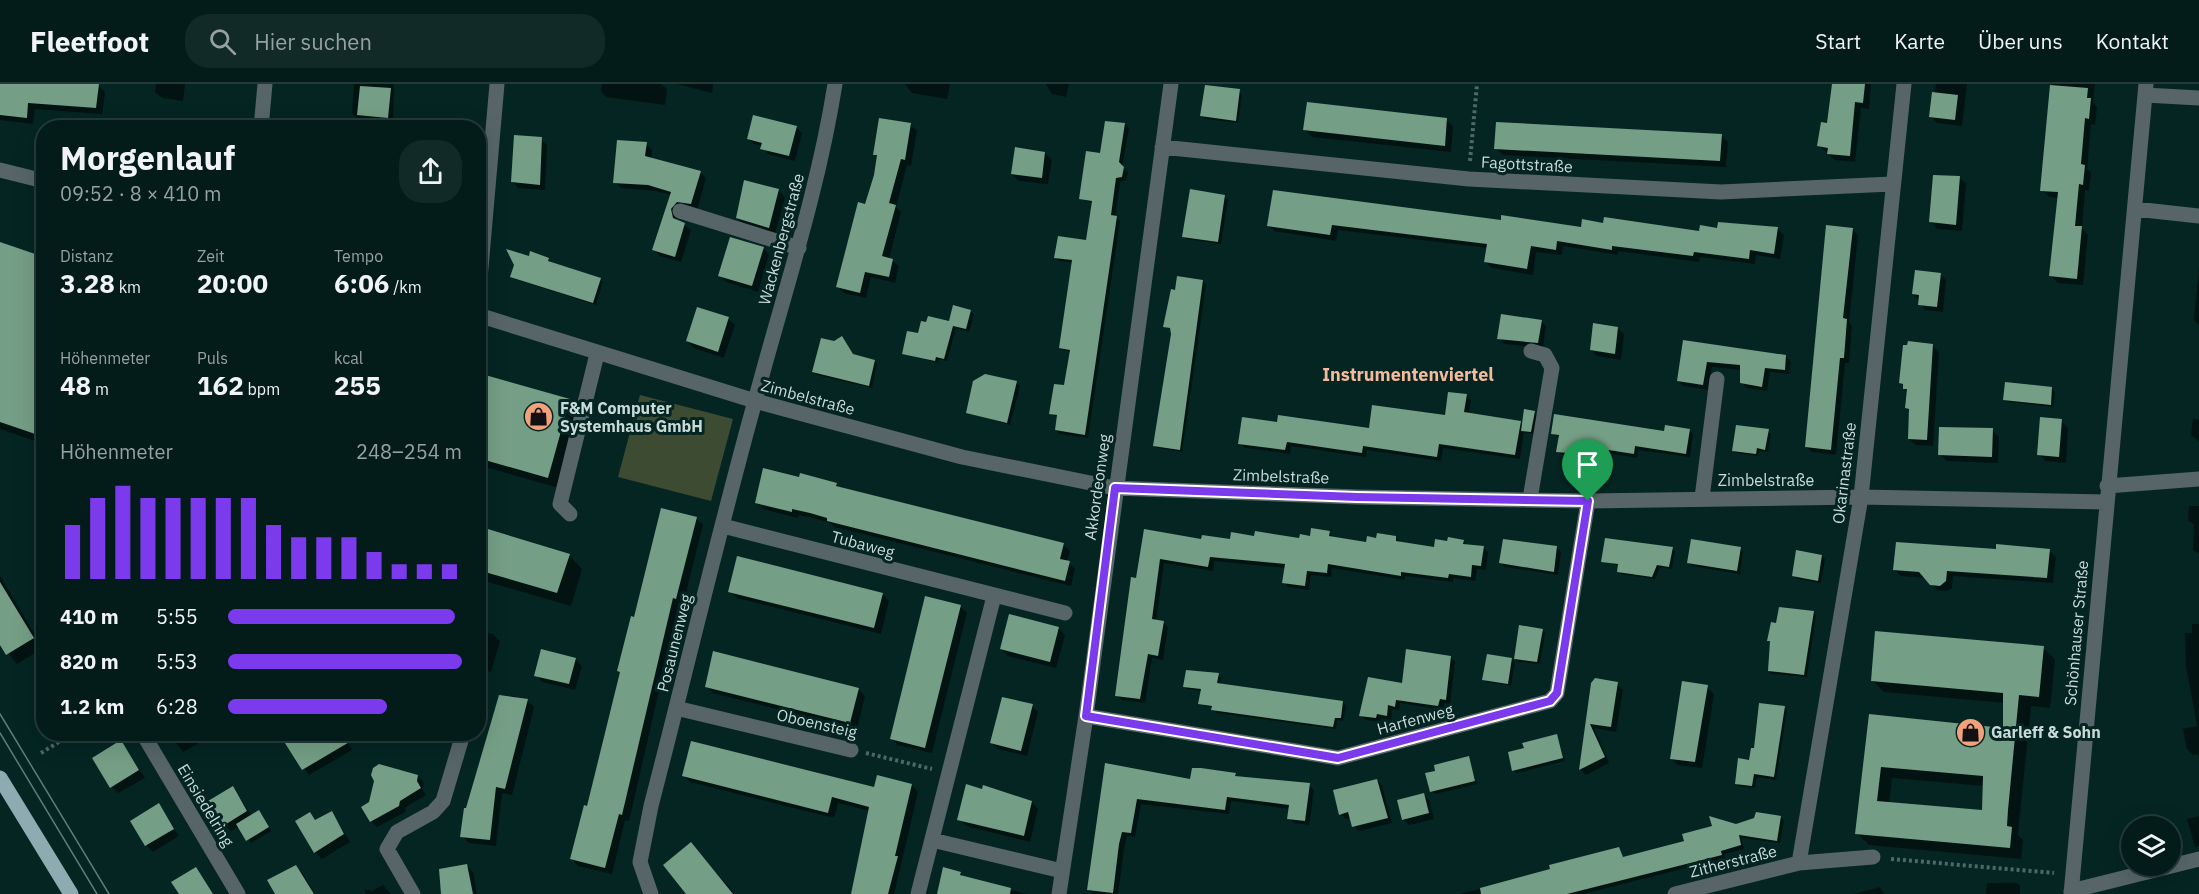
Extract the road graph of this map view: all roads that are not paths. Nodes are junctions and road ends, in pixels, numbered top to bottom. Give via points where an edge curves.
1 (265, 84) edge
2 (497, 84) edge
3 (835, 84) edge
4 (1171, 84) edge
5 (1904, 84) edge
6 (2146, 89) edge
7 (2199, 98) edge
8 (262, 120) edge
9 (1162, 147) junction
10 (0, 170) edge
11 (36, 179) edge
12 (1892, 184) junction
13 (2135, 208) junction
14 (486, 210) edge
15 (680, 211) dead end
16 (2199, 216) edge
17 (799, 248) junction
18 (486, 318) edge
19 (1531, 351) dead end
20 (597, 354) junction
21 (1718, 379) dead end
22 (754, 401) junction
23 (2199, 479) edge
24 (1115, 488) junction
25 (2107, 494) junction
26 (1861, 497) junction
27 (1702, 498) junction
28 (1530, 499) junction
29 (1588, 501) junction
30 (570, 514) dead end
31 (723, 526) junction
32 (994, 596) junction
33 (1065, 613) dead end
34 (676, 708) junction
35 (1086, 716) junction
36 (147, 741) edge
37 (461, 741) edge
38 (850, 750) road end
39 (0, 778) edge
40 (932, 840) junction
41 (1873, 857) road end
42 (2199, 859) edge
43 (1800, 863) junction
44 (1062, 871) junction
45 (2071, 892) edge
46 (71, 894) edge
47 (238, 894) edge
48 (413, 894) edge
49 (651, 894) edge
50 (918, 894) edge
51 (1059, 894) edge
52 (1675, 894) edge

1 - 8 street
2 - 14 street
3 - 17 street, Wackenbergstraße
4 - 9 street, Akkordeonweg
5 - 12 street, Okarinastraße
6 - 7 street
6 - 13 street, Schönhauser Straße
9 - 12 street, Fagottstraße via 1469,179 1721,192
9 - 24 street, Akkordeonweg
10 - 11 street
12 - 26 street, Okarinastraße
13 - 16 street
13 - 25 street, Schönhauser Straße
15 - 17 street
17 - 22 street, Wackenbergstraße
18 - 20 street, Zimbelstraße
19 - 28 street via 1545,356 1552,368
20 - 22 street, Zimbelstraße
20 - 30 street via 560,504
21 - 27 street
22 - 24 street, Zimbelstraße via 962,457
22 - 31 street, Posaunenweg
23 - 25 street
24 - 28 street, Zimbelstraße
24 - 35 street, Akkordeonweg
25 - 26 street, Zimbelstraße
25 - 45 street, Schönhauser Straße
26 - 27 street, Zimbelstraße
26 - 43 street, Okarinastraße
27 - 29 street, Zimbelstraße
28 - 29 street, Zimbelstraße
29 - 35 street, Harfenweg via 1557,693 1550,701 1338,758
31 - 32 street, Tubaweg
31 - 34 street, Posaunenweg
32 - 33 street, Tubaweg
32 - 40 street
34 - 38 street, Oboensteig
34 - 49 street, Posaunenweg via 640,862
35 - 44 street, Akkordeonweg
36 - 47 street, Einsiedelring
37 - 48 street via 443,801 433,812 396,832 387,849
39 - 46 main road
40 - 44 street
40 - 50 street
41 - 43 street, Zitherstraße
42 - 45 street, Schönhauser Straße
43 - 52 street, Zitherstraße
44 - 51 street, Akkordeonweg

